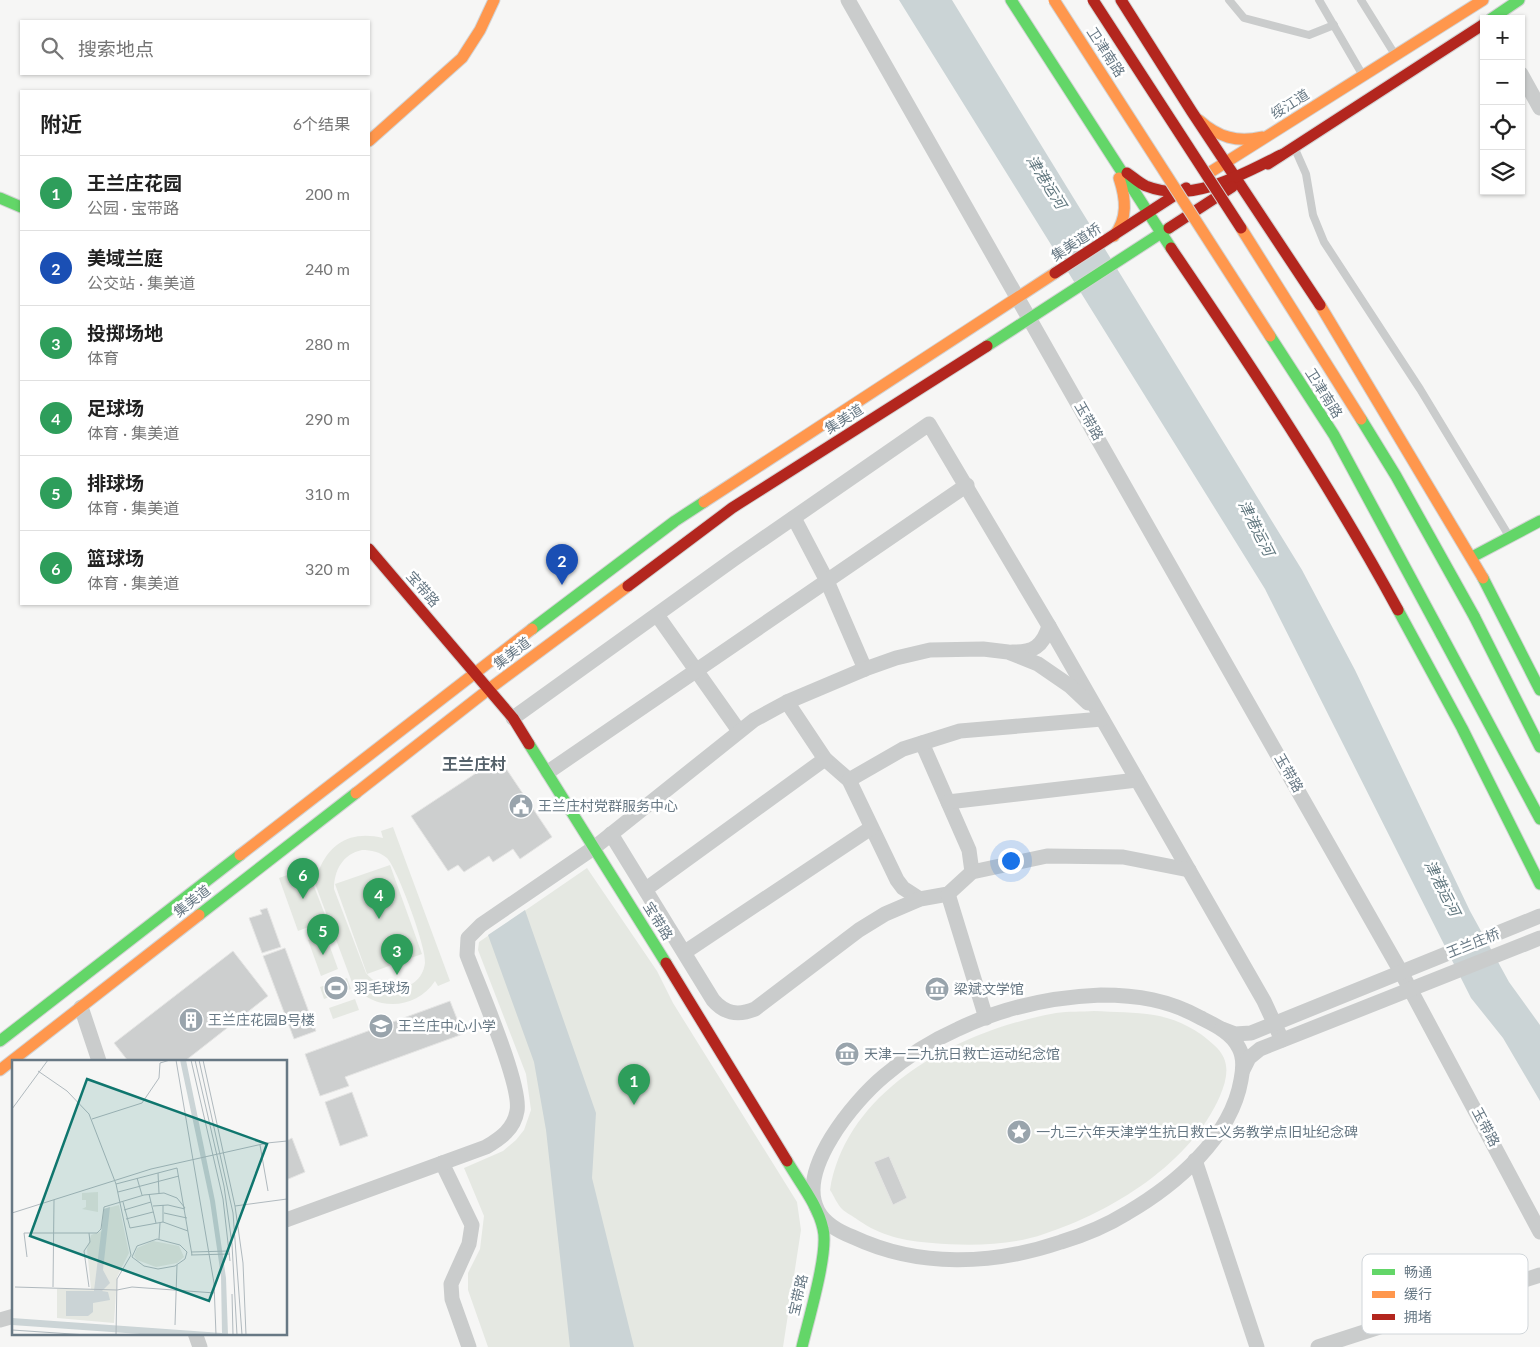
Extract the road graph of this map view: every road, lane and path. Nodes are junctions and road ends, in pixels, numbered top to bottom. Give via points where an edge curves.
1 (494, 0) edge
2 (848, 0) edge
3 (1011, 0) edge
4 (1054, 0) edge
5 (1093, 0) edge
6 (1121, 0) edge
7 (1229, 0) edge
8 (1319, 0) edge
9 (1361, 0) edge
10 (1483, 0) edge
11 (1519, 0) edge
12 (1497, 15) edge
13 (1334, 26) junction
14 (1480, 27) edge
15 (1395, 55) junction
16 (1363, 76) junction
17 (1525, 81) edge
18 (1540, 108) edge
19 (1192, 112) junction
20 (1269, 135) junction
21 (370, 140) edge
22 (1294, 147) junction
23 (1110, 155) junction
24 (1226, 162) junction
25 (1238, 179) junction
26 (1181, 192) junction
27 (0, 198) edge
28 (20, 207) edge
29 (1148, 212) junction
30 (1158, 228) junction
31 (1114, 236) junction
32 (1054, 274) joint
33 (1019, 298) junction
34 (1031, 318) junction
35 (967, 485) junction
36 (794, 518) junction
37 (1540, 521) edge
38 (1510, 537) junction
39 (370, 551) edge
40 (1472, 557) junction
41 (828, 581) junction
42 (657, 615) junction
43 (1049, 626) junction
44 (1008, 652) junction
45 (865, 669) junction
46 (697, 670) junction
47 (475, 673) junction
48 (489, 689) junction
49 (1540, 690) edge
50 (786, 702) junction
51 (1100, 716) junction
52 (512, 718) junction
53 (739, 732) junction
54 (922, 743) junction
55 (1540, 746) edge
56 (825, 759) junction
57 (548, 772) junction
58 (849, 780) junction
59 (1137, 780) junction
60 (948, 802) junction
61 (1540, 819) edge
62 (871, 828) junction
63 (612, 834) junction
64 (595, 847) junction
65 (1189, 870) junction
66 (972, 872) junction
67 (1540, 884) edge
68 (646, 889) junction
69 (948, 894) junction
70 (920, 900) junction
71 (1540, 916) edge
72 (1540, 938) edge
73 (685, 952) junction
74 (1402, 972) junction
75 (1411, 989) junction
76 (80, 1007) junction
77 (986, 1018) junction
78 (1274, 1023) junction
79 (1221, 1029) junction
80 (1282, 1040) junction
81 (0, 1041) edge
82 (13, 1060) edge
83 (99, 1060) edge
84 (12, 1061) edge
85 (0, 1070) edge
86 (1242, 1072) junction
87 (1195, 1160) junction
88 (442, 1163) junction
89 (817, 1210) junction
90 (288, 1219) edge
91 (1540, 1232) edge
92 (1540, 1275) edge
93 (1528, 1279) edge
94 (1362, 1333) edge
95 (195, 1334) edge
96 (200, 1347) edge
97 (469, 1347) edge
98 (802, 1347) edge
99 (1257, 1347) edge
100 (1318, 1347) edge

1 - 21 main road via 462,58
2 - 33 street, 玉带路
3 - 23 main road
4 - 61 main road, 卫津南路, bridge via 1334,436
5 - 55 main road, 卫津南路, bridge via 1262,260 1396,476 1474,616
6 - 19 main road
7 - 13 lane via 1244,18 1309,35
8 - 13 lane
9 - 15 lane
10 - 15 main road, 绥江道
11 - 12 main road
13 - 16 lane
14 - 22 main road
15 - 16 main road, 绥江道
16 - 20 main road, 绥江道
17 - 18 street
19 - 20 main road via 1209,129 1227,138 1246,140
19 - 24 main road
19 - 26 main road via 1198,154
20 - 24 main road, 绥江道
22 - 25 main road
22 - 38 lane via 1306,174 1313,215 1324,242 1420,389
23 - 26 main road via 1140,183 1165,192
23 - 29 main road
23 - 31 main road via 1126,206 1124,223
24 - 25 main road
24 - 26 main road, 绥江道
25 - 26 main road
25 - 30 main road
25 - 40 main road via 1338,332
26 - 29 main road, 绥江道
26 - 30 main road
27 - 28 main road
29 - 30 main road
29 - 31 main road, 绥江道
30 - 34 main road, 集美道 via 1126,257
30 - 67 main road via 1262,383 1358,536 1462,728
31 - 32 main road, 集美道桥
32 - 33 main road, 集美道
33 - 34 street, 玉带路
33 - 47 main road, 集美道 via 675,522
34 - 48 main road, 集美道 via 732,508
34 - 74 street, 玉带路
35 - 36 street via 929,424
35 - 41 street
35 - 43 street
36 - 41 street
36 - 42 street
37 - 38 main road
38 - 40 main road
39 - 47 main road, 宝带路
40 - 49 main road
41 - 45 street
41 - 46 street
42 - 46 street
42 - 52 street
43 - 44 street via 1035,649
43 - 51 street
44 - 45 street via 930,650
44 - 51 street via 1038,664 1070,686
45 - 50 street
46 - 53 street
46 - 57 street
47 - 48 main road, 宝带路
47 - 81 main road, 集美道
48 - 52 main road, 宝带路
48 - 76 main road, 集美道
50 - 53 street
50 - 56 street
51 - 54 street via 960,731
51 - 59 street
52 - 57 main road, 宝带路
53 - 63 street
54 - 58 street via 903,749
54 - 60 street
56 - 58 street
56 - 68 street
57 - 64 main road, 宝带路
58 - 62 street
59 - 60 street
59 - 65 street
60 - 66 street via 969,850
62 - 70 street via 897,880
62 - 73 street
63 - 64 street
63 - 68 street
64 - 88 street via 480,925 468,938 468,955 516,1086 517,1110 509,1130 499,1140
64 - 89 main road, 宝带路
65 - 66 street via 1123,857 1047,856
65 - 78 street
66 - 69 street
68 - 73 street
69 - 70 street
69 - 77 street
70 - 73 street via 885,914 859,930 746,1013 720,1009
71 - 74 street, 王兰庄桥
72 - 75 street, 王兰庄桥
74 - 75 street, 玉带路
74 - 78 street, 王兰庄桥
75 - 80 street, 王兰庄桥
75 - 91 street, 玉带路
76 - 82 main road, 集美道
76 - 83 street
77 - 79 street via 1066,998 1118,995 1172,1004
77 - 89 street via 914,1052 868,1091 821,1156 814,1182
78 - 79 street, 王兰庄桥 via 1251,1033
78 - 80 street
79 - 86 street via 1240,1048
80 - 86 street, 王兰庄桥 via 1254,1053
84 - 85 main road, 集美道
86 - 87 street via 1239,1092 1229,1116
87 - 89 street via 1114,1221 1060,1243 993,1258 944,1260 902,1254 850,1236 830,1224
87 - 99 street
88 - 90 street
88 - 97 street via 472,1225 469,1244 451,1284 452,1299
89 - 98 main road, 宝带路 via 824,1231 823,1254
92 - 93 street
94 - 100 street
95 - 96 street

